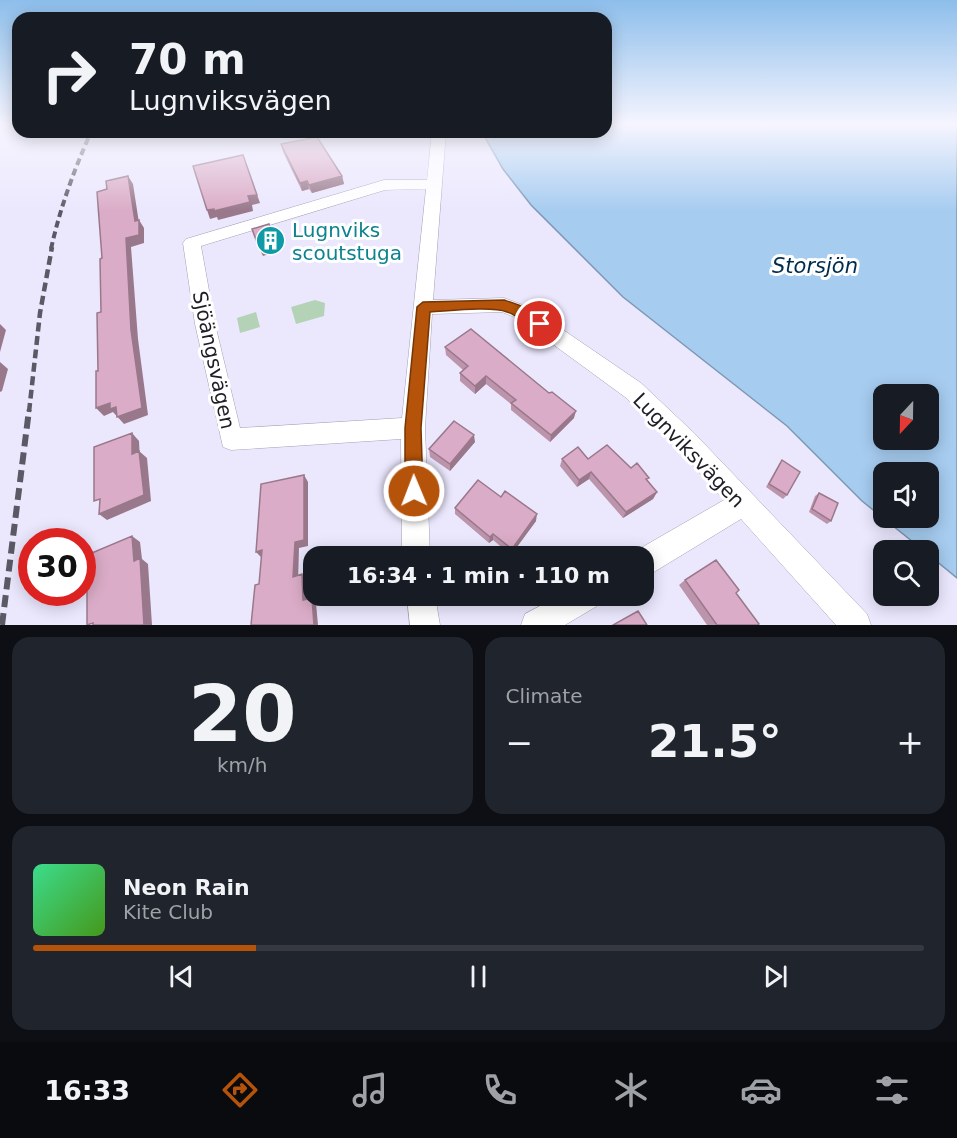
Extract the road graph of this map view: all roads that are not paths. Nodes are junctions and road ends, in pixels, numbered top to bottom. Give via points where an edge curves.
1 (438, 153) edge
2 (433, 184) junction
3 (423, 307) junction
4 (413, 428) junction
5 (742, 504) junction
6 (416, 546) edge
7 (654, 556) edge
8 (422, 606) edge
9 (569, 606) edge
10 (424, 625) edge
11 (536, 625) edge
12 (856, 625) edge

1 - 2 street
2 - 3 street
2 - 4 street, Sjöängsvägen via 384,184 192,243 231,440
3 - 4 street
3 - 5 street, Lugnviksvägen via 504,305 524,313 633,390 686,441
4 - 6 street
5 - 7 street
5 - 12 street, Lugnviksvägen
8 - 10 street
9 - 11 street

